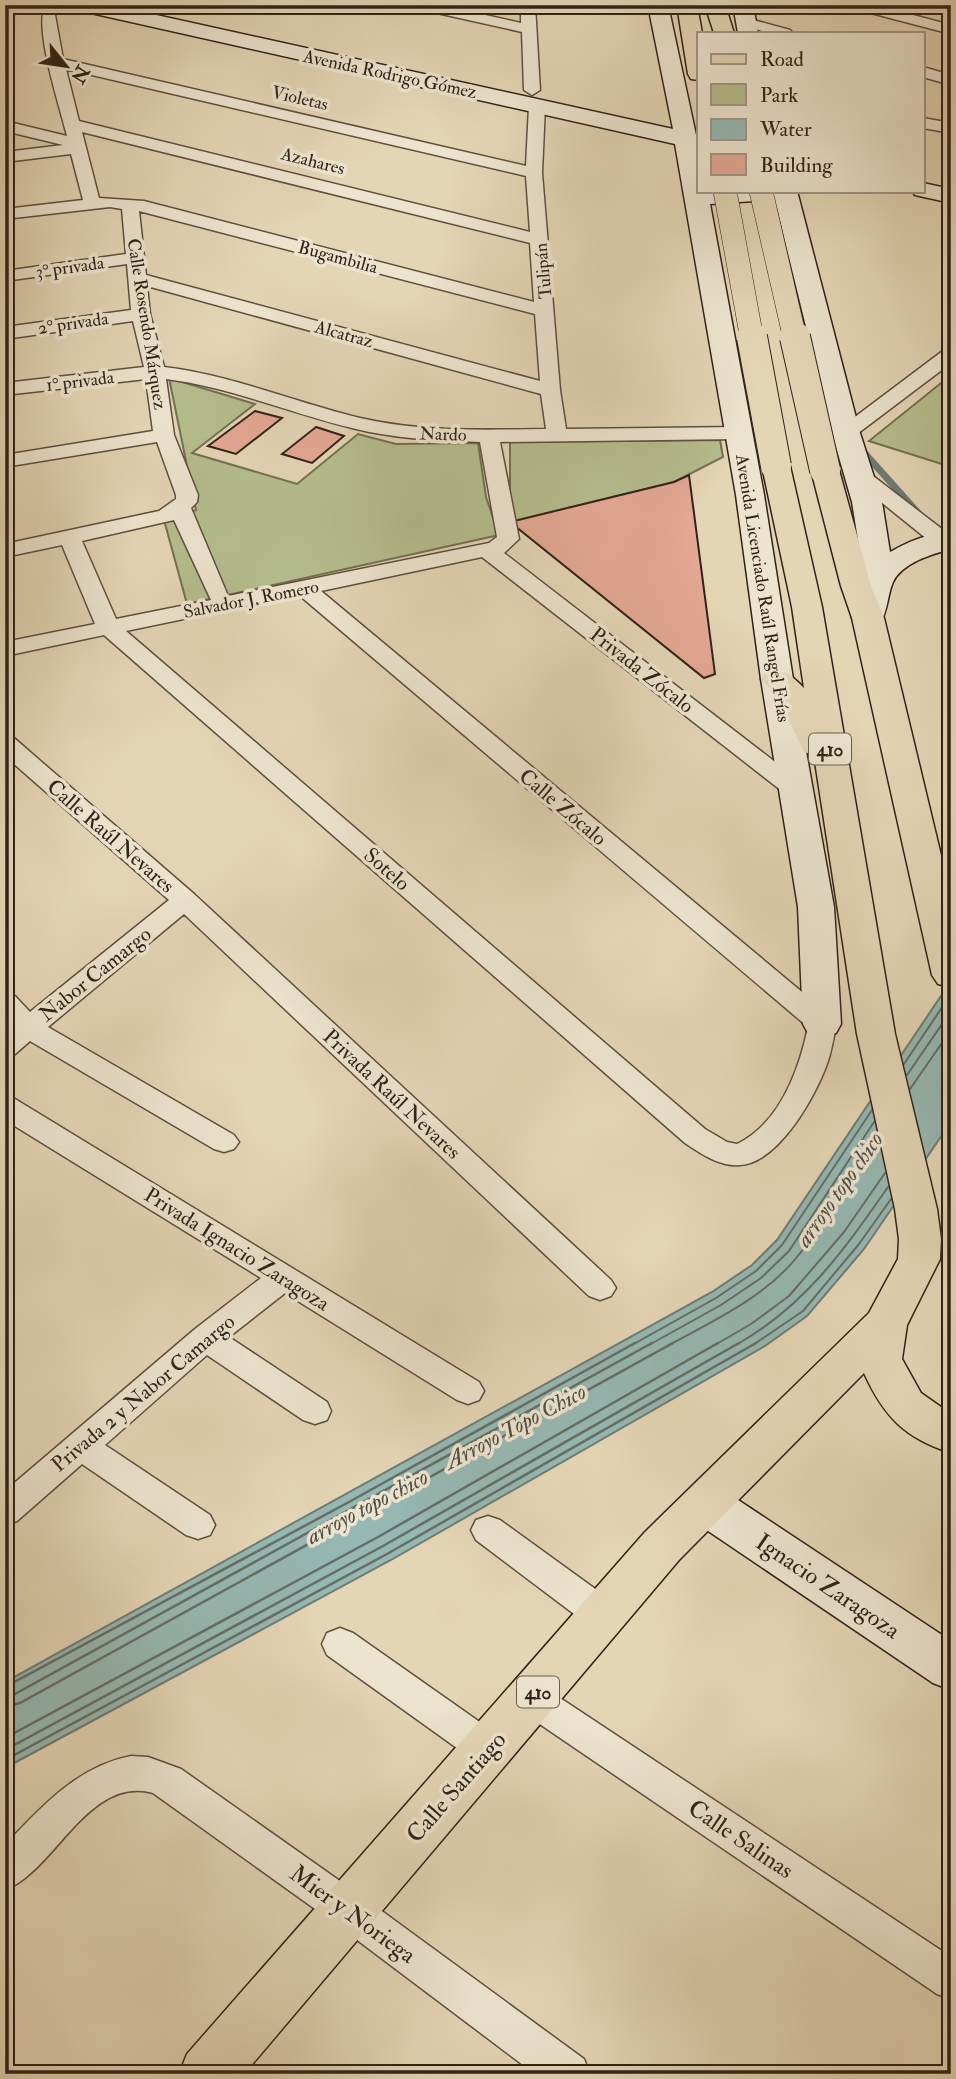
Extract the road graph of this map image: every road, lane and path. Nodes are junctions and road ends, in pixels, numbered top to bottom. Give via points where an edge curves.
1 (52, 5) edge
2 (82, 5) edge
3 (133, 5) edge
4 (419, 5) edge
5 (528, 5) edge
6 (658, 5) edge
7 (687, 5) edge
8 (715, 5) edge
9 (857, 5) edge
10 (874, 8) edge
11 (746, 20) edge
12 (530, 29) junction
13 (951, 30) edge
14 (724, 32) edge
15 (782, 32) edge
16 (56, 62) junction
17 (697, 64) edge
18 (925, 73) edge
19 (951, 80) edge
20 (673, 83) junction
21 (697, 89) edge
22 (534, 98) junction
23 (925, 122) edge
24 (74, 125) junction
25 (5, 126) edge
26 (951, 128) edge
27 (692, 133) edge
28 (79, 146) junction
29 (5, 157) edge
30 (534, 173) junction
31 (925, 178) edge
32 (925, 190) edge
33 (725, 192) edge
34 (761, 192) edge
35 (950, 194) edge
36 (787, 197) edge
37 (695, 201) junction
38 (92, 203) junction
39 (130, 204) junction
40 (5, 214) edge
41 (541, 240) junction
42 (134, 258) junction
43 (5, 276) edge
44 (137, 278) junction
45 (546, 311) junction
46 (141, 314) junction
47 (5, 332) edge
48 (951, 354) edge
49 (155, 372) junction
50 (5, 390) edge
51 (550, 390) junction
52 (739, 433) junction
53 (846, 433) junction
54 (164, 435) junction
55 (557, 435) junction
56 (489, 436) junction
57 (5, 461) edge
58 (857, 473) junction
59 (173, 512) junction
60 (70, 539) junction
61 (947, 545) edge
62 (492, 549) junction
63 (5, 551) edge
64 (879, 578) junction
65 (305, 589) junction
66 (218, 595) dead end
67 (868, 618) junction
68 (108, 627) junction
69 (5, 649) edge
70 (777, 679) junction
71 (5, 743) edge
72 (833, 766) junction
73 (796, 790) junction
74 (185, 900) junction
75 (949, 969) edge
76 (5, 1003) edge
77 (822, 1024) junction
78 (29, 1028) junction
79 (5, 1047) edge
80 (5, 1106) edge
81 (223, 1142) dead end
82 (747, 1152) joint
83 (283, 1278) junction
84 (600, 1288) dead end
85 (885, 1325) junction
86 (206, 1338) junction
87 (468, 1391) dead end
88 (315, 1411) dead end
89 (951, 1435) edge
90 (81, 1446) junction
91 (706, 1504) junction
92 (5, 1511) edge
93 (198, 1525) dead end
94 (488, 1530) dead end
95 (603, 1615) junction
96 (340, 1644) dead end
97 (951, 1668) edge
98 (532, 1699) junction
99 (488, 1749) junction
100 (5, 1871) edge
101 (350, 1911) junction
102 (951, 1980) edge
103 (207, 2074) edge
104 (569, 2074) edge

1 - 16 street via 48,15
2 - 22 street, Avenida Rodrigo Gómez
3 - 22 street, Avenida Rodrigo Gómez
4 - 12 street
5 - 12 street, Tulipán
6 - 20 street, Avenida Licenciado Raúl Rangel Frías
7 - 17 main road
8 - 14 main road
9 - 10 street
10 - 13 street
11 - 15 street
12 - 22 street, Tulipán
16 - 24 street
16 - 30 street, Violetas
18 - 19 street
20 - 21 street
20 - 27 street, Avenida Licenciado Raúl Rangel Frías
22 - 27 street, Avenida Rodrigo Gómez
22 - 30 street, Tulipán
23 - 26 street
24 - 28 street
24 - 41 street, Azahares
25 - 28 street
27 - 37 street, Avenida Licenciado Raúl Rangel Frías
28 - 29 street
28 - 38 street
30 - 41 street, Tulipán
31 - 35 street
32 - 35 street
33 - 72 main road, 410, bridge via 807,607
34 - 67 main road, bridge via 825,470
36 - 37 street via 715,195
36 - 53 street
37 - 52 street, Avenida Licenciado Raúl Rangel Frías
38 - 39 street
38 - 40 street
39 - 42 street, Calle Rosendo Márquez
39 - 45 street, Bugambilia
41 - 45 street, Tulipán
42 - 43 street, 3° privada
42 - 44 street, Calle Rosendo Márquez
44 - 46 street, Calle Rosendo Márquez
44 - 51 street, Alcatraz
45 - 51 street, Tulipán
46 - 47 street, 2° privada
46 - 49 street, Calle Rosendo Márquez
48 - 53 street
49 - 50 street, 1° privada
49 - 54 street, Calle Rosendo Márquez
49 - 56 street, Nardo via 196,377 381,429
51 - 55 street, Tulipán
52 - 55 street, Nardo
52 - 70 street, Avenida Licenciado Raúl Rangel Frías
53 - 58 street
54 - 57 street
54 - 59 street, Calle Rosendo Márquez via 187,495 186,502
55 - 56 street, Nardo
56 - 62 street via 508,538
58 - 61 street
58 - 64 street via 867,502
59 - 60 street
59 - 66 street
60 - 63 street
60 - 68 street, Sotelo
61 - 64 street via 910,551
62 - 65 street, Salvador J. Romero
62 - 73 street, Privada Zócalo
64 - 67 street
65 - 68 street, Salvador J. Romero
65 - 77 street, Calle Zócalo
67 - 75 main road
68 - 69 street, Salvador J. Romero
68 - 82 street, Sotelo via 695,1136 718,1150 739,1155
70 - 72 main road via 793,695 812,738
70 - 73 street, Avenida Licenciado Raúl Rangel Frías
71 - 74 street, Calle Raúl Nevares
72 - 85 main road, 410 via 876,1034 916,1209 919,1259
73 - 77 street, Avenida Licenciado Raúl Rangel Frías via 816,907
74 - 78 street, Nabor Camargo
74 - 84 street, Privada Raúl Nevares
76 - 78 street
77 - 82 street, Avenida Licenciado Raúl Rangel Frías via 813,1066 796,1096 765,1139
78 - 79 street, Nabor Camargo
78 - 81 street
80 - 83 street, Privada Ignacio Zaragoza
83 - 86 street, Privada 2 y Nabor Camargo
83 - 87 street, Privada Ignacio Zaragoza
85 - 89 main road via 880,1359 893,1388 905,1406
85 - 91 main road, Calle Santiago / 410
86 - 88 street
86 - 90 street, Privada 2 y Nabor Camargo
90 - 92 street, Privada 2 y Nabor Camargo
90 - 93 street
91 - 95 main road, Calle Santiago / 410 via 662,1546
91 - 97 street, Ignacio Zaragoza
94 - 95 street
95 - 98 main road, Calle Santiago / 410
96 - 99 street
98 - 99 main road, Calle Santiago / 410
98 - 102 street, Calle Salinas
99 - 101 main road, Calle Santiago / 410
100 - 101 street, Mier y Noriega via 72,1804 128,1773 147,1774 168,1782
101 - 103 main road, Calle Santiago / 410
101 - 104 street, Mier y Noriega

